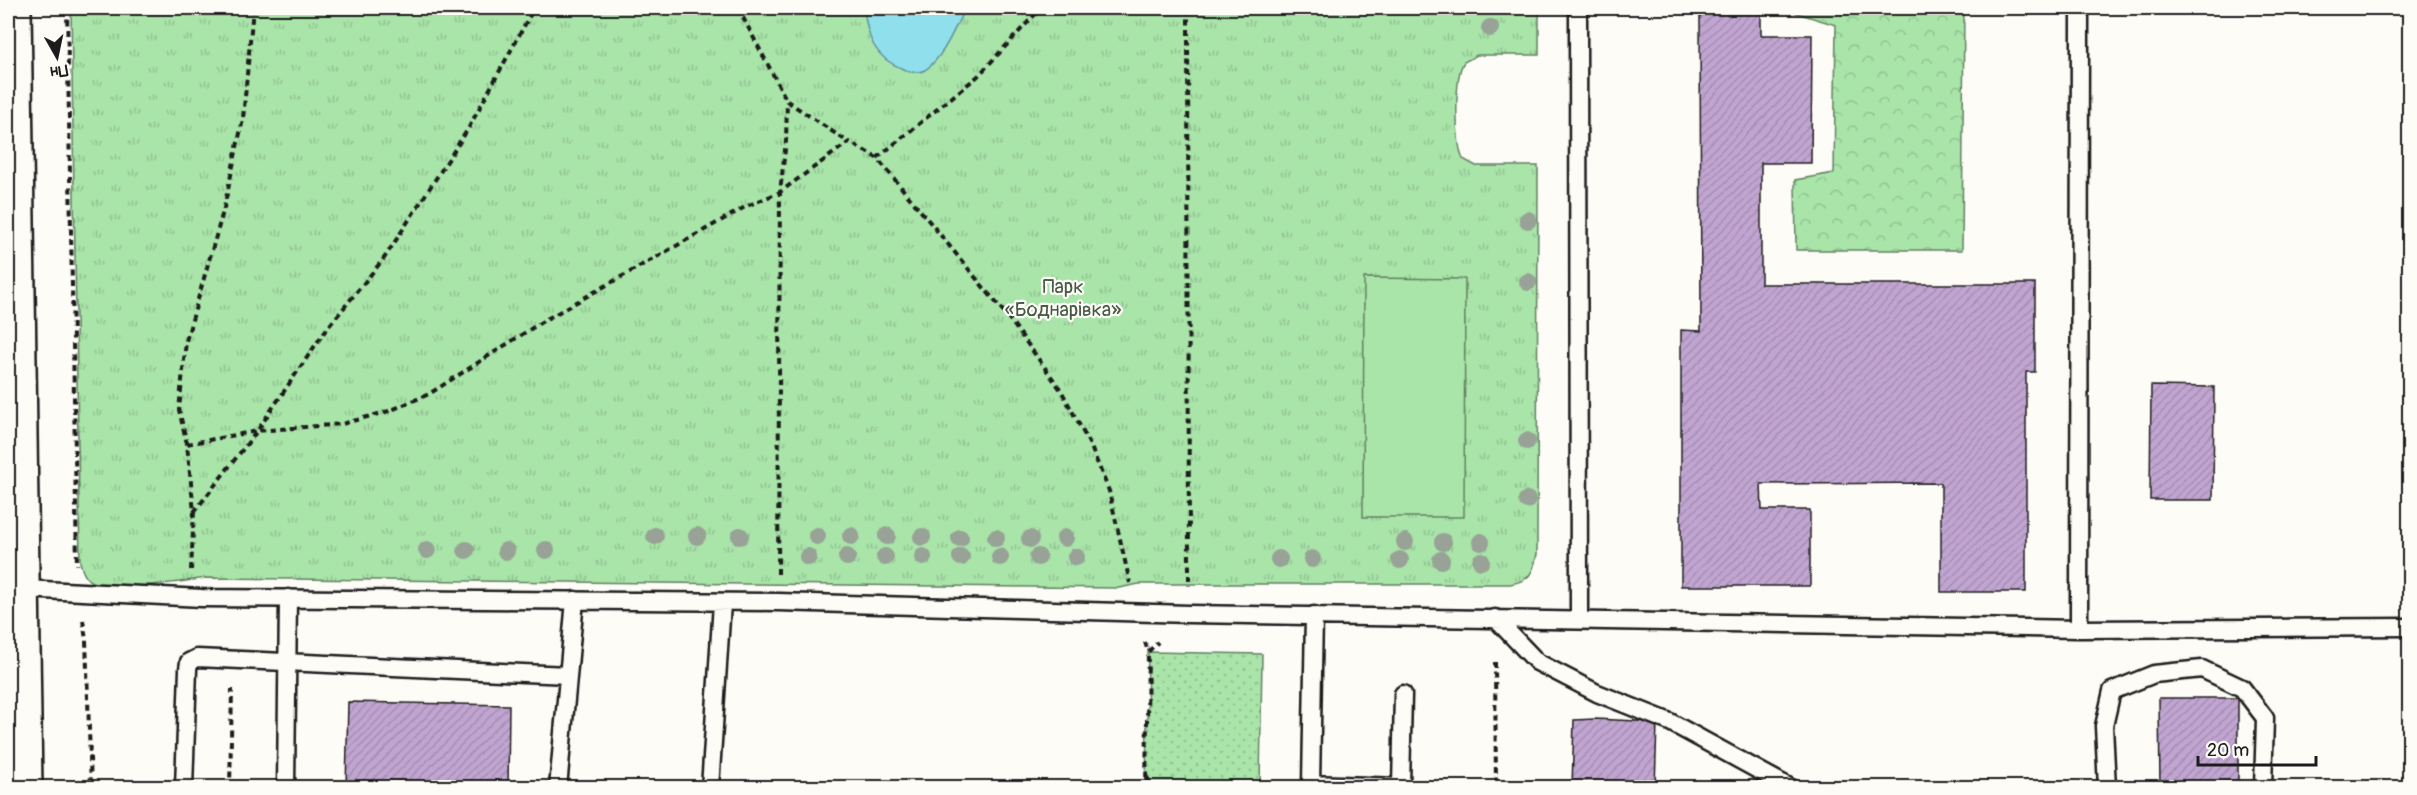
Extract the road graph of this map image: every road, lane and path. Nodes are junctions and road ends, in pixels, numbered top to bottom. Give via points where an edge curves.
1 (14, 8) edge
2 (68, 8) edge
3 (253, 8) edge
4 (534, 8) edge
5 (738, 8) edge
6 (1041, 8) edge
7 (1188, 8) edge
8 (1578, 8) edge
9 (2080, 8) edge
10 (787, 101) junction
11 (11, 111) edge
12 (849, 142) junction
13 (877, 158) junction
14 (780, 192) junction
15 (13, 266) edge
16 (257, 431) junction
17 (187, 444) junction
18 (194, 512) junction
19 (24, 589) junction
20 (78, 591) junction
21 (202, 598) junction
22 (288, 598) junction
23 (575, 600) junction
24 (778, 602) junction
25 (722, 603) junction
26 (1134, 612) junction
27 (1189, 614) junction
28 (1314, 615) junction
29 (1495, 618) junction
30 (1579, 620) junction
31 (2409, 627) edge
32 (2079, 629) junction
33 (288, 663) junction
34 (568, 675) junction
35 (1403, 694) dead end
36 (1146, 775) junction
37 (25, 788) edge
38 (91, 788) edge
39 (184, 788) edge
40 (286, 788) edge
41 (558, 788) edge
42 (710, 788) edge
43 (1146, 788) edge
44 (1154, 788) edge
45 (1496, 788) edge
46 (1791, 788) edge
47 (2107, 788) edge
48 (2263, 788) edge

1 - 11 main road
2 - 20 path
3 - 17 path via 243,118 224,208 186,341 179,410
4 - 16 path via 468,129 385,257 325,331
5 - 10 path
6 - 13 path via 978,76
7 - 27 path
8 - 30 lane
9 - 32 lane
10 - 12 path
10 - 14 path
11 - 15 main road
12 - 13 path
12 - 14 path
13 - 26 path via 1008,317 1061,390 1109,491 1128,568
14 - 16 path via 747,206 553,315 429,394 389,411 342,424
14 - 24 path
15 - 19 main road
16 - 17 path
16 - 18 path
17 - 18 path
18 - 21 path via 191,575
19 - 20 lane
19 - 37 main road
20 - 21 lane
20 - 38 path via 86,640
21 - 22 lane
22 - 23 lane
22 - 33 lane
23 - 25 lane
23 - 34 lane
24 - 25 lane
24 - 26 lane
25 - 42 lane
26 - 27 lane
27 - 28 lane
27 - 36 path via 1148,652
28 - 29 lane
28 - 35 lane via 1311,784 1401,787
29 - 30 lane
29 - 45 path
29 - 46 lane via 1537,662 1597,693 1670,722
30 - 32 lane
31 - 32 lane
33 - 34 lane
33 - 39 lane via 197,658 189,662
33 - 40 lane
34 - 41 lane
36 - 43 path
36 - 44 path
47 - 48 lane via 2104,726 2112,691 2154,674 2202,669 2242,688 2265,718

